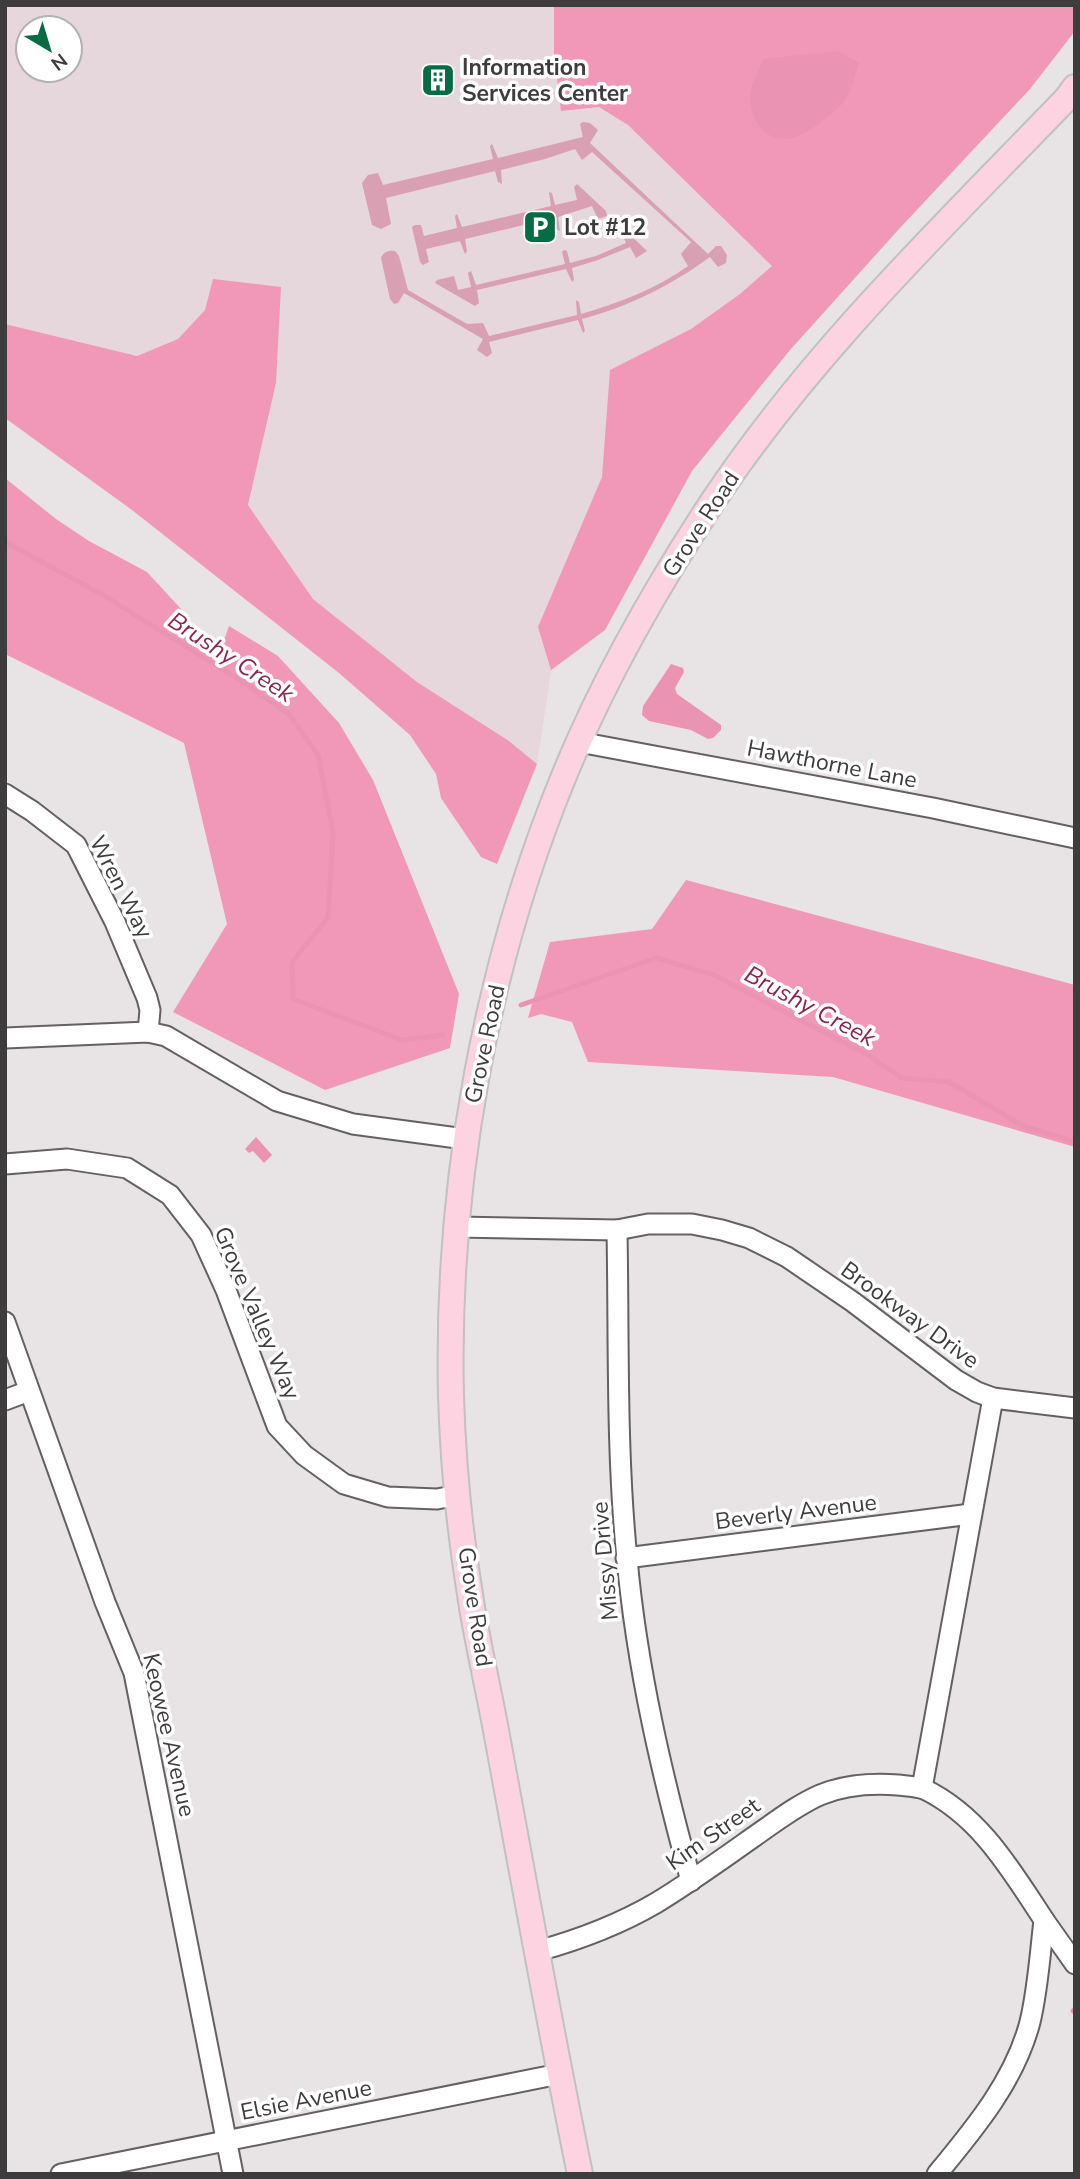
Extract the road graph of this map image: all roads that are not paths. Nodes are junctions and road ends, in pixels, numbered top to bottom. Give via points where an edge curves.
1 (1072, 96) edge
2 (579, 742) junction
3 (5, 794) edge
4 (1073, 834) edge
5 (148, 1032) junction
6 (5, 1038) edge
7 (465, 1139) junction
8 (5, 1164) edge
9 (457, 1227) junction
10 (617, 1230) junction
11 (5, 1322) edge
12 (29, 1391) junction
13 (993, 1398) junction
14 (5, 1400) edge
15 (1075, 1408) edge
16 (458, 1494) junction
17 (971, 1514) junction
18 (626, 1558) junction
19 (922, 1788) junction
20 (691, 1881) junction
21 (1044, 1920) junction
22 (538, 1951) junction
23 (1075, 1964) edge
24 (559, 2074) junction
25 (226, 2141) junction
26 (61, 2174) edge
27 (233, 2174) edge
28 (580, 2174) edge
29 (937, 2174) edge

1 - 2 main road, Grove Road via 916,255 775,416 669,570
2 - 4 street, Hawthorne Lane
2 - 7 main road, Grove Road via 528,873 497,982
3 - 5 street, Wren Way via 76,845 147,999
5 - 6 street
5 - 7 street via 166,1036 277,1101 353,1124
7 - 9 main road, Grove Road
8 - 16 street, Grove Valley Way via 67,1159 127,1168 170,1195 201,1235 277,1426 304,1455 344,1484 388,1497 437,1499
9 - 10 street, Brookway Drive
9 - 16 main road, Grove Road via 451,1397
10 - 13 street, Brookway Drive via 648,1224 692,1224 749,1238 809,1272 956,1380
10 - 18 street, Missy Drive
11 - 12 street, Keowee Avenue
12 - 14 street
12 - 25 street, Keowee Avenue via 134,1673
13 - 15 street, Brookway Drive
13 - 17 street
16 - 22 main road, Grove Road via 471,1601
17 - 18 street, Beverly Avenue
17 - 19 street
18 - 20 street, Missy Drive via 650,1717
19 - 20 street, Kim Street via 881,1784 843,1787 819,1795
19 - 21 street via 981,1831
20 - 22 street, Kim Street via 607,1926
21 - 23 street
21 - 29 street via 1030,2023 1014,2062 985,2114
22 - 24 main road, Grove Road
24 - 25 street, Elsie Avenue
24 - 28 main road, Grove Road
25 - 26 street, Elsie Avenue
25 - 27 street, Keowee Avenue

